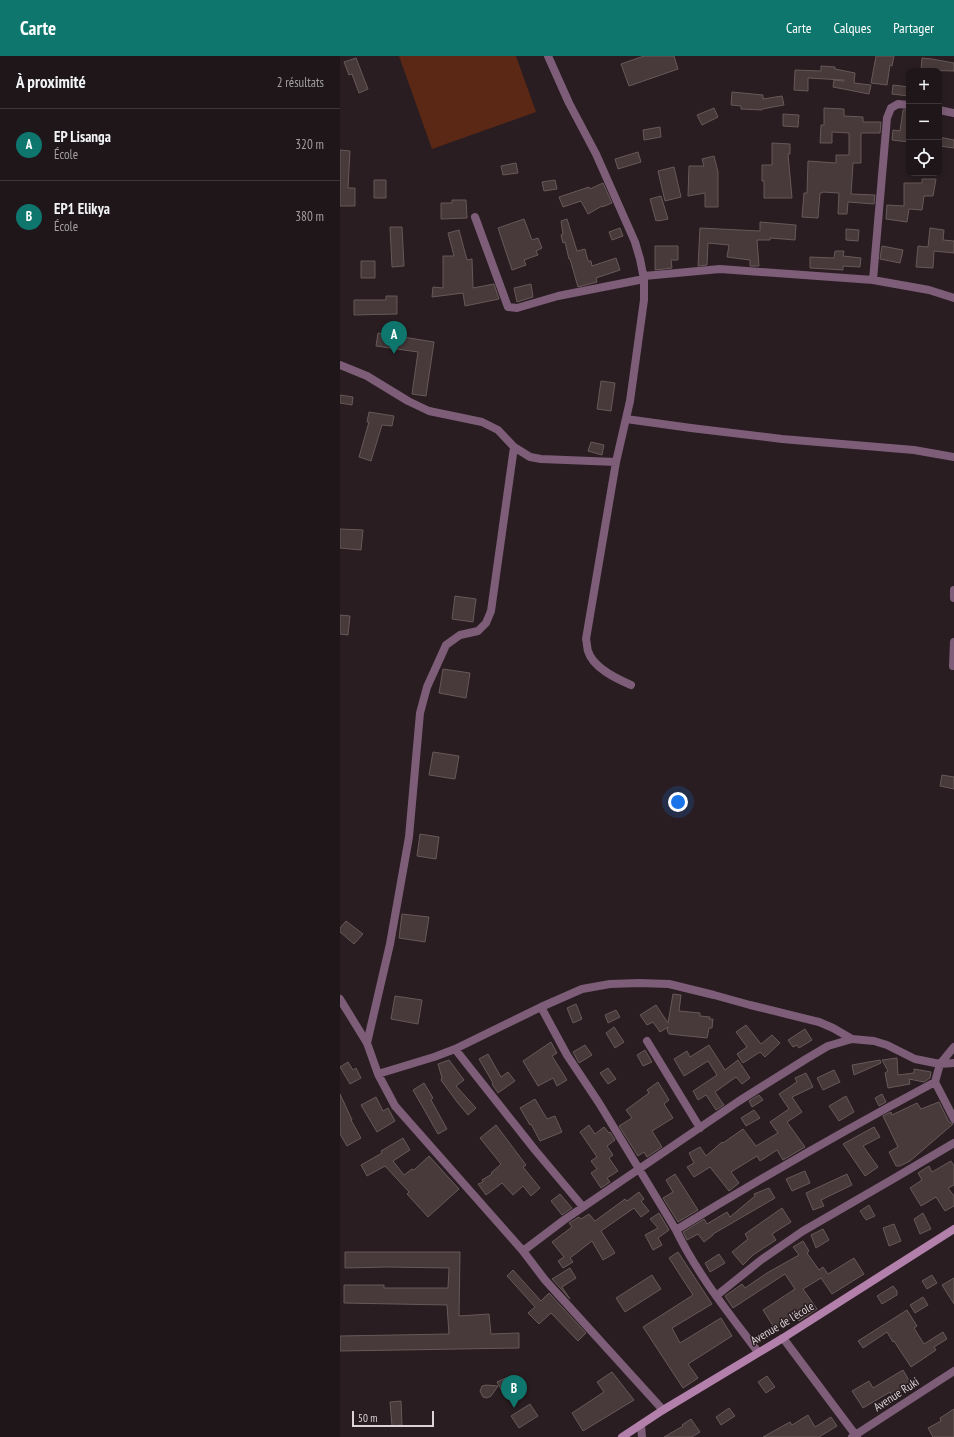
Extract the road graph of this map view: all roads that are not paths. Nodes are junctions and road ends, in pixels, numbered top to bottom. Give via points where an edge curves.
1 (548, 56) edge
2 (906, 105) edge
3 (942, 111) edge
4 (954, 113) edge
5 (475, 217) dead end
6 (644, 278) junction
7 (873, 280) junction
8 (954, 298) edge
9 (340, 365) edge
10 (626, 419) junction
11 (514, 447) junction
12 (954, 457) edge
13 (616, 462) junction
14 (954, 590) edge
15 (954, 598) edge
16 (954, 642) edge
17 (953, 666) edge
18 (632, 685) dead end
19 (340, 999) edge
20 (541, 1008) junction
21 (852, 1039) junction
22 (647, 1041) dead end
23 (367, 1043) junction
24 (954, 1047) edge
25 (455, 1049) junction
26 (954, 1063) edge
27 (940, 1064) junction
28 (378, 1074) junction
29 (935, 1082) junction
30 (954, 1119) edge
31 (700, 1128) junction
32 (954, 1143) edge
33 (639, 1169) junction
34 (583, 1207) junction
35 (676, 1230) junction
36 (953, 1232) edge
37 (523, 1251) junction
38 (716, 1296) junction
39 (783, 1338) junction
40 (758, 1352) junction
41 (954, 1371) edge
42 (664, 1410) junction
43 (641, 1425) junction
44 (855, 1436) edge
45 (622, 1437) edge
46 (642, 1437) edge

1 - 6 street via 635,242
2 - 7 street via 898,104 890,108 887,118
3 - 4 street
5 - 6 street via 508,307 517,308 558,296
6 - 7 street via 720,269
6 - 10 street via 643,308
7 - 8 street via 928,290
9 - 11 street via 367,376 429,411 482,422 498,430
10 - 12 street via 782,439 914,450
10 - 13 street
11 - 13 street via 530,458 541,460
11 - 23 street via 491,611 486,623 478,631 460,635 446,645 427,687 420,713 409,837 390,944
13 - 18 street via 586,639 588,652 596,663 613,677
14 - 15 street
16 - 17 street
19 - 23 street
20 - 21 street via 582,989 610,984 669,984 819,1022
20 - 25 street
20 - 33 street via 567,1055
21 - 27 street via 887,1045 915,1059
21 - 31 street via 828,1046
22 - 31 street
23 - 28 street
24 - 27 street
25 - 28 street
25 - 34 street
26 - 27 street
27 - 29 street
28 - 37 street via 395,1106
29 - 30 street
29 - 35 street via 846,1129
31 - 33 street
32 - 38 street via 803,1231
33 - 34 street
33 - 35 street
34 - 37 street
35 - 38 street
36 - 39 street, Avenue de l'école
37 - 42 street via 545,1280
38 - 40 street
39 - 40 street, Avenue de l'école
39 - 44 street
40 - 42 street, Avenue de l'école
41 - 44 street, Avenue Ruki
42 - 43 street, Avenue de l'école
43 - 45 street, Avenue de l'école
43 - 46 street

